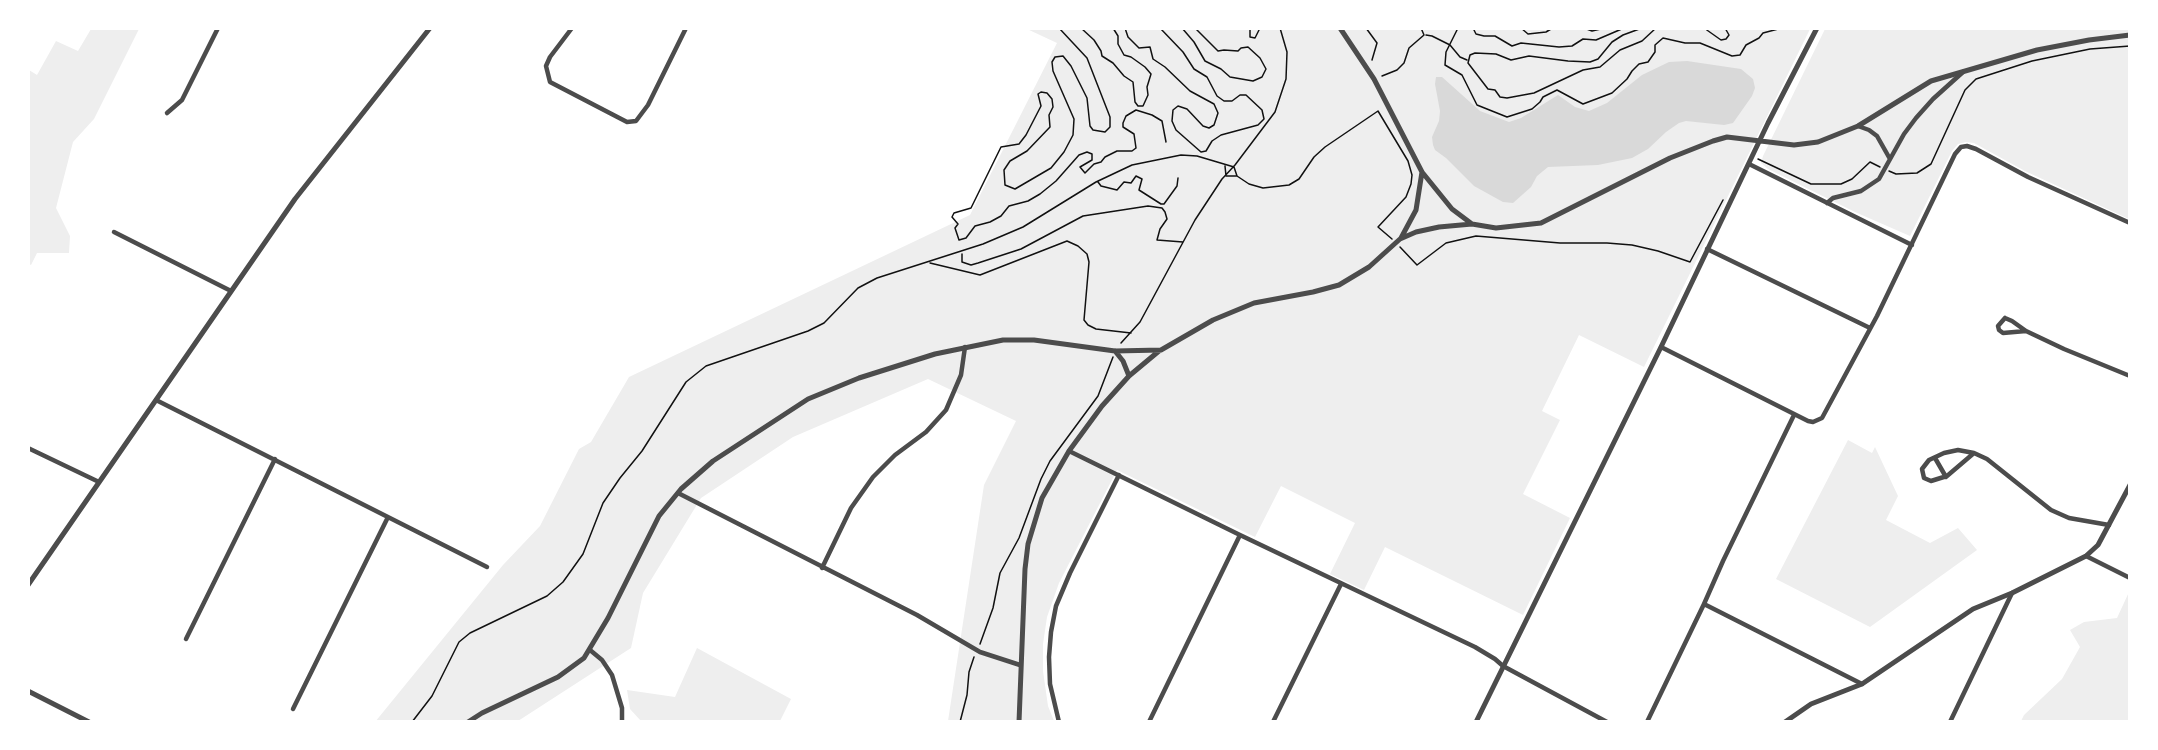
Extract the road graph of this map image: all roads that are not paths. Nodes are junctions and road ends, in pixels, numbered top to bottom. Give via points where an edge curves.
1 (218, 28) edge
2 (430, 28) edge
3 (572, 28) edge
4 (686, 28) edge
5 (1340, 28) edge
6 (1817, 28) edge
7 (2130, 35) edge
8 (1965, 70) junction
9 (167, 113) dead end
10 (1858, 126) junction
11 (1890, 159) junction
12 (1749, 165) junction
13 (1422, 172) junction
14 (1827, 202) junction
15 (2130, 223) edge
16 (1472, 224) junction
17 (114, 232) dead end
18 (1398, 241) junction
19 (1912, 245) junction
20 (1707, 249) junction
21 (231, 291) junction
22 (1870, 327) junction
23 (2026, 331) junction
24 (965, 347) junction
25 (1661, 347) junction
26 (1161, 350) junction
27 (1115, 351) junction
28 (1129, 376) junction
29 (2130, 376) edge
30 (156, 400) junction
31 (1794, 415) junction
32 (28, 448) edge
33 (1069, 451) junction
34 (1974, 453) junction
35 (1935, 458) junction
36 (275, 459) junction
37 (1119, 475) junction
38 (1946, 477) junction
39 (99, 483) junction
40 (2130, 485) edge
41 (678, 493) junction
42 (388, 517) junction
43 (2109, 525) junction
44 (1240, 535) junction
45 (2086, 556) junction
46 (487, 567) dead end
47 (822, 568) junction
48 (2130, 578) edge
49 (1341, 584) junction
50 (28, 585) edge
51 (2013, 593) junction
52 (1704, 604) junction
53 (186, 639) dead end
54 (590, 650) junction
55 (1020, 665) junction
56 (1503, 666) junction
57 (1862, 684) junction
58 (28, 691) edge
59 (292, 709) dead end
60 (89, 722) edge
61 (468, 722) edge
62 (622, 722) edge
63 (1018, 722) edge
64 (1059, 722) edge
65 (1149, 722) edge
66 (1273, 722) edge
67 (1476, 722) edge
68 (1607, 722) edge
69 (1647, 722) edge
70 (1785, 722) edge
71 (1950, 722) edge

1 - 9 street via 182,100
2 - 21 street via 300,192
3 - 4 street via 546,66 550,82 627,122 642,115
5 - 13 street via 1374,79
6 - 12 street
7 - 8 street via 2037,50
8 - 10 street via 1931,81
8 - 11 street via 1916,117
10 - 11 street via 1877,136
10 - 16 street via 1818,142 1794,146 1727,137 1670,158 1541,223 1496,228
11 - 14 street via 1879,180 1861,191
12 - 14 street
12 - 20 street
13 - 16 street via 1452,209
13 - 18 street via 1416,210
14 - 19 street
15 - 19 street via 1967,146 1958,150
16 - 18 street via 1416,232
17 - 21 street
18 - 26 street via 1369,267 1339,285 1254,303 1213,320
19 - 22 street
20 - 22 street
20 - 25 street
21 - 30 street
22 - 31 street via 1822,418 1813,423
23 - 23 street via 2005,318 1998,326 2003,333
23 - 29 street
24 - 27 street via 1003,340 1034,340
24 - 41 street via 859,378 808,399 713,460
24 - 47 street via 961,375 946,410 873,477 851,508
25 - 31 street
25 - 56 street
26 - 27 street
26 - 28 street
27 - 28 street
28 - 33 street
30 - 36 street
30 - 39 street
31 - 52 street
32 - 39 street
33 - 37 street
33 - 55 street via 1042,498 1028,544
34 - 35 street via 1958,450
34 - 38 street
34 - 43 street via 2051,510 2069,518
35 - 38 street
35 - 38 street via 1922,469 1924,478 1931,481
36 - 42 street
36 - 53 street
37 - 44 street
37 - 64 street via 1056,606 1049,657 1050,684
39 - 50 street
40 - 43 street
41 - 47 street
41 - 54 street via 655,525
42 - 46 street
42 - 59 street
43 - 45 street via 2098,545
44 - 49 street
44 - 65 street
45 - 48 street
45 - 51 street
47 - 55 street via 917,615 980,652
49 - 56 street via 1475,647
49 - 66 street
51 - 57 street via 1973,609
51 - 71 street
52 - 57 street
52 - 69 street
54 - 61 street via 558,677
54 - 62 street via 612,675
55 - 63 street
56 - 67 street
56 - 68 street
57 - 70 street via 1811,704
58 - 60 street

